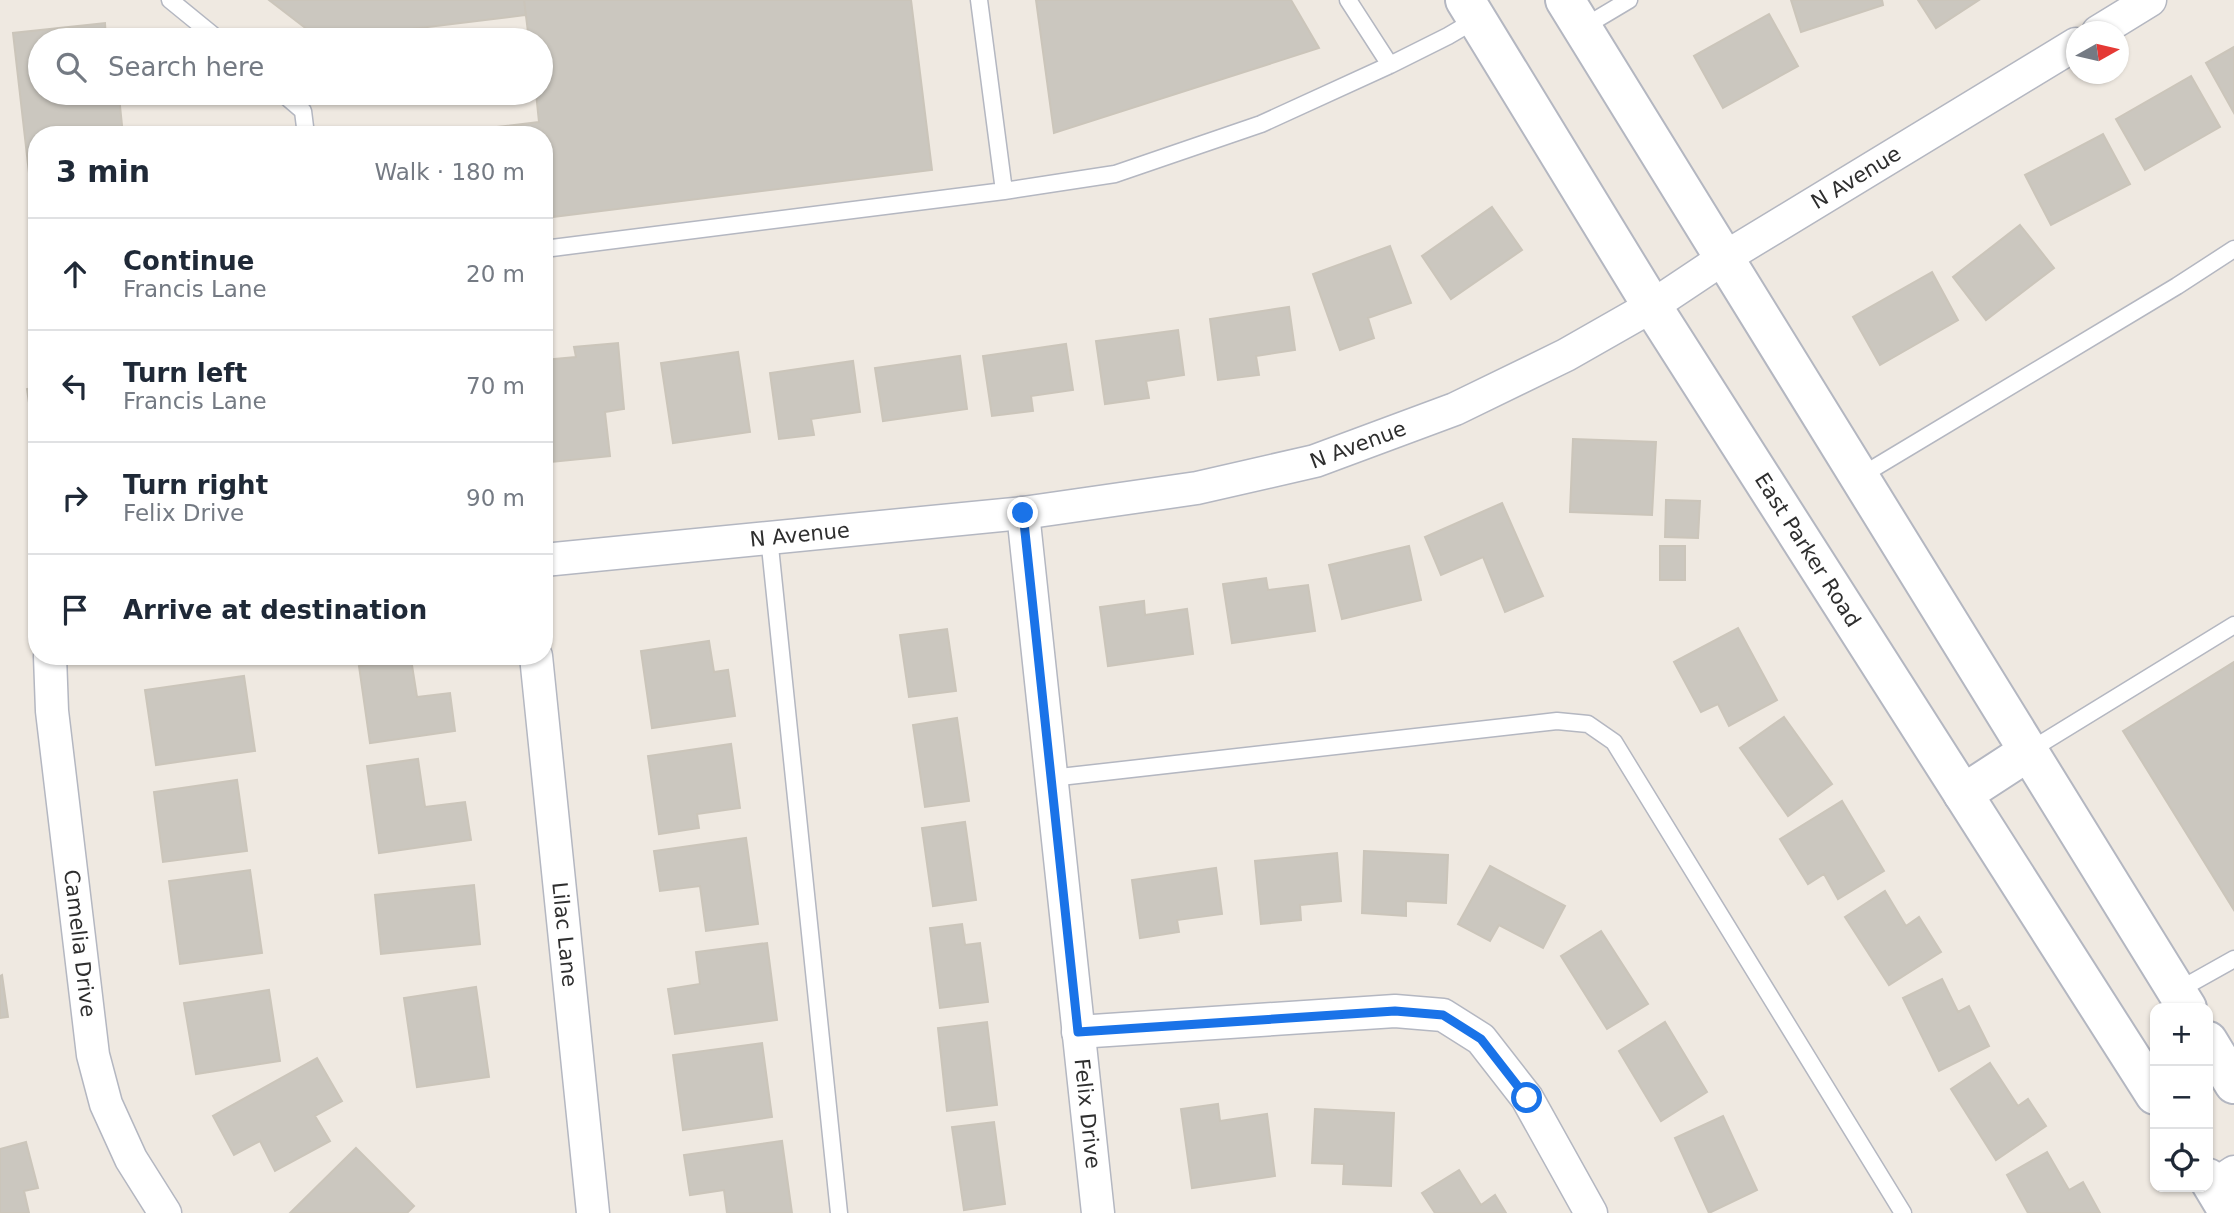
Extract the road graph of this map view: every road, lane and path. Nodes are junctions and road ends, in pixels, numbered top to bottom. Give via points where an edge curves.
1 (170, 0) edge
2 (979, 0) edge
3 (1348, 0) edge
4 (1629, 0) edge
5 (2150, 0) edge
6 (1471, 9) edge
7 (1573, 14) edge
8 (2116, 21) edge
9 (204, 28) edge
10 (2066, 51) edge
11 (1390, 65) junction
12 (296, 105) edge
13 (305, 126) edge
14 (1004, 191) junction
15 (553, 248) edge
16 (2234, 250) edge
17 (1724, 258) junction
18 (1652, 306) junction
19 (1860, 477) junction
20 (1023, 513) junction
21 (769, 537) junction
22 (553, 559) edge
23 (2234, 625) edge
24 (50, 665) edge
25 (537, 665) edge
26 (2029, 751) junction
27 (1051, 778) junction
28 (1963, 794) junction
29 (2234, 959) edge
30 (2182, 1000) edge
31 (1078, 1032) junction
32 (2213, 1049) edge
33 (2234, 1084) edge
34 (2150, 1087) edge
35 (165, 1213) edge
36 (593, 1213) edge
37 (839, 1213) edge
38 (1098, 1213) edge
39 (1591, 1213) edge
40 (1903, 1213) edge

1 - 9 lane
2 - 14 lane
3 - 11 lane
4 - 7 lane
5 - 8 street
6 - 11 lane via 1448,36
6 - 18 main road, East Parker Road
7 - 17 main road
10 - 17 street, N Avenue
11 - 14 lane via 1261,124 1115,174
12 - 13 lane via 303,111
14 - 15 lane
16 - 19 lane
17 - 18 street, N Avenue
17 - 19 main road
18 - 20 street, N Avenue via 1566,355 1455,409 1315,461 1198,488
18 - 28 main road, East Parker Road
19 - 26 main road
20 - 21 street, N Avenue
20 - 27 street, Felix Drive
21 - 22 street, N Avenue
21 - 37 lane
23 - 26 lane
24 - 35 street, Camelia Drive via 93,1055 106,1104 131,1159
25 - 36 street, Lilac Lane
26 - 28 main road
26 - 30 main road
27 - 31 street, Felix Drive
27 - 40 lane via 1557,721 1588,724 1614,742
28 - 34 main road, East Parker Road
29 - 30 lane
31 - 38 street, Felix Drive
31 - 39 street via 1395,1011 1443,1015 1481,1039 1527,1098
32 - 33 main road

